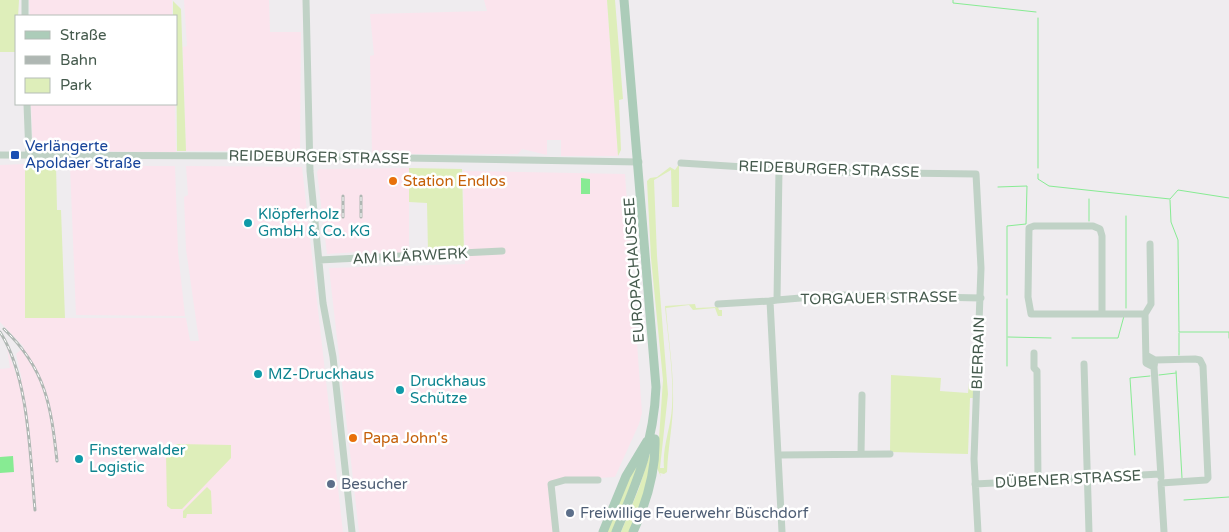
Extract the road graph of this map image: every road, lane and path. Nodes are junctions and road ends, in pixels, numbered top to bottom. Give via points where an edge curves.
1 (25, 0) edge
2 (306, 0) edge
3 (624, 0) edge
4 (26, 15) edge
5 (27, 105) edge
6 (0, 155) edge
7 (29, 155) junction
8 (310, 157) junction
9 (639, 162) junction
10 (681, 163) dead end
11 (779, 169) junction
12 (976, 174) joint
13 (1150, 244) dead end
14 (502, 251) dead end
15 (319, 260) junction
16 (981, 298) junction
17 (774, 301) junction
18 (718, 304) dead end
19 (1102, 314) junction
20 (1145, 314) junction
21 (1034, 353) dead end
22 (1155, 363) junction
23 (1084, 364) dead end
24 (862, 395) dead end
25 (653, 424) junction
26 (861, 454) junction
27 (890, 454) dead end
28 (779, 455) junction
29 (1160, 474) junction
30 (1087, 478) junction
31 (598, 480) dead end
32 (1038, 481) junction
33 (1161, 482) junction
34 (975, 484) junction
35 (352, 532) edge
36 (556, 532) edge
37 (603, 532) edge
38 (616, 532) edge
39 (633, 532) edge
40 (782, 532) edge
41 (978, 532) edge
42 (1089, 532) edge
43 (1164, 532) edge

1 - 4 street
2 - 8 street
3 - 9 main road, EUROPACHAUSSEE
5 - 7 street
6 - 7 street, REIDEBURGER STRASSE
7 - 8 street, REIDEBURGER STRASSE
8 - 9 street, REIDEBURGER STRASSE
8 - 15 street
9 - 25 main road, EUROPACHAUSSEE via 655,372
10 - 11 street, REIDEBURGER STRASSE
11 - 12 street, REIDEBURGER STRASSE
11 - 17 street
12 - 16 street, BIERRAIN
13 - 20 street via 1151,304
14 - 15 street, AM KLÄRWERK
15 - 35 street
16 - 17 street, TORGAUER STRASSE via 836,296
16 - 34 street, BIERRAIN
17 - 18 street, TORGAUER STRASSE
17 - 28 street
19 - 19 street via 1100,229 1093,226 1029,228 1028,297 1044,314
19 - 20 street
20 - 22 street via 1146,355
21 - 32 street
22 - 29 street
22 - 33 street via 1196,359 1203,364 1208,479
23 - 30 street
24 - 26 street
25 - 37 main road via 626,476
25 - 38 main road, EUROPACHAUSSEE via 643,468
25 - 39 main road via 652,469 642,511
26 - 27 street
26 - 28 street
28 - 40 street
29 - 30 street, DÜBENER STRASSE
29 - 33 street
30 - 32 street, DÜBENER STRASSE
30 - 42 street
31 - 36 street via 565,480 551,484
32 - 34 street, DÜBENER STRASSE
33 - 43 street
34 - 41 street, BIERRAIN

